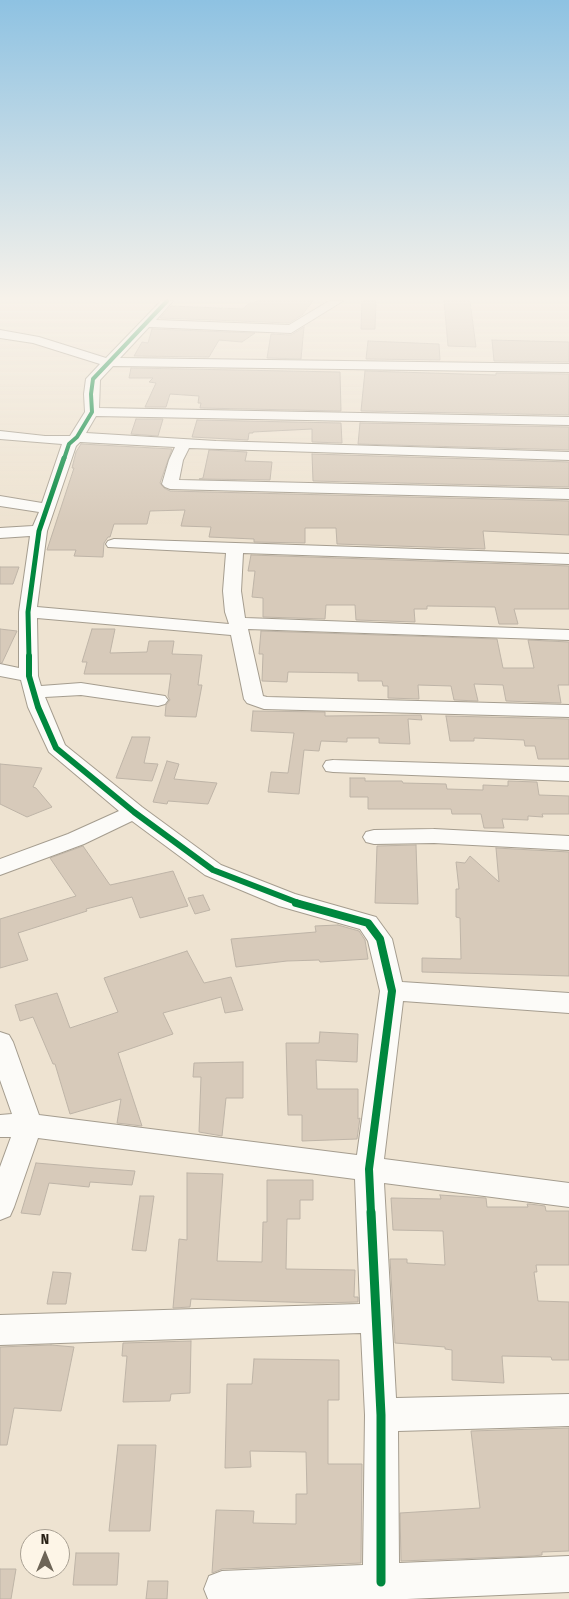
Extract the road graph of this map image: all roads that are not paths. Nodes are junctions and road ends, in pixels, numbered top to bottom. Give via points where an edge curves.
1 (96, 376) edge
2 (92, 412) junction
3 (569, 421) edge
4 (0, 435) edge
5 (74, 439) junction
6 (184, 443) junction
7 (569, 456) edge
8 (569, 494) edge
9 (0, 501) edge
10 (48, 509) junction
11 (39, 531) junction
12 (0, 533) edge
13 (114, 544) dead end
14 (235, 547) junction
15 (569, 559) edge
16 (28, 612) junction
17 (238, 626) junction
18 (569, 635) edge
19 (0, 670) edge
20 (32, 684) junction
21 (158, 700) dead end
22 (569, 711) edge
23 (333, 766) dead end
24 (569, 774) edge
25 (134, 812) junction
26 (374, 837) dead end
27 (569, 843) edge
28 (0, 867) edge
29 (392, 991) junction
30 (569, 1003) edge
31 (0, 1042) edge
32 (29, 1125) junction
33 (0, 1126) edge
34 (369, 1169) junction
35 (569, 1195) edge
36 (0, 1207) edge
37 (377, 1318) junction
38 (0, 1330) edge
39 (569, 1410) edge
40 (380, 1415) junction
41 (569, 1574) edge
42 (381, 1582) junction
43 (222, 1589) dead end

1 - 2 street via 91,394
2 - 3 street
2 - 5 street
4 - 5 street via 45,440
5 - 6 street
5 - 10 street
6 - 7 street
6 - 8 street via 170,484
9 - 10 street
10 - 11 street
11 - 12 street
11 - 16 street
13 - 14 street
14 - 15 street
14 - 17 street via 232,591
16 - 17 street
16 - 20 street
17 - 18 street
17 - 22 street via 254,700
19 - 20 street
20 - 21 street
20 - 25 street via 56,748
23 - 24 street
25 - 28 street via 76,839
25 - 29 street via 213,870 287,900 368,923 380,939
26 - 27 street via 434,836
29 - 30 street
29 - 34 street
31 - 32 street
32 - 33 street
32 - 34 street
32 - 36 street
34 - 35 street
34 - 37 street
37 - 38 street
37 - 40 street
39 - 40 street
40 - 42 street
41 - 42 street
42 - 43 street

